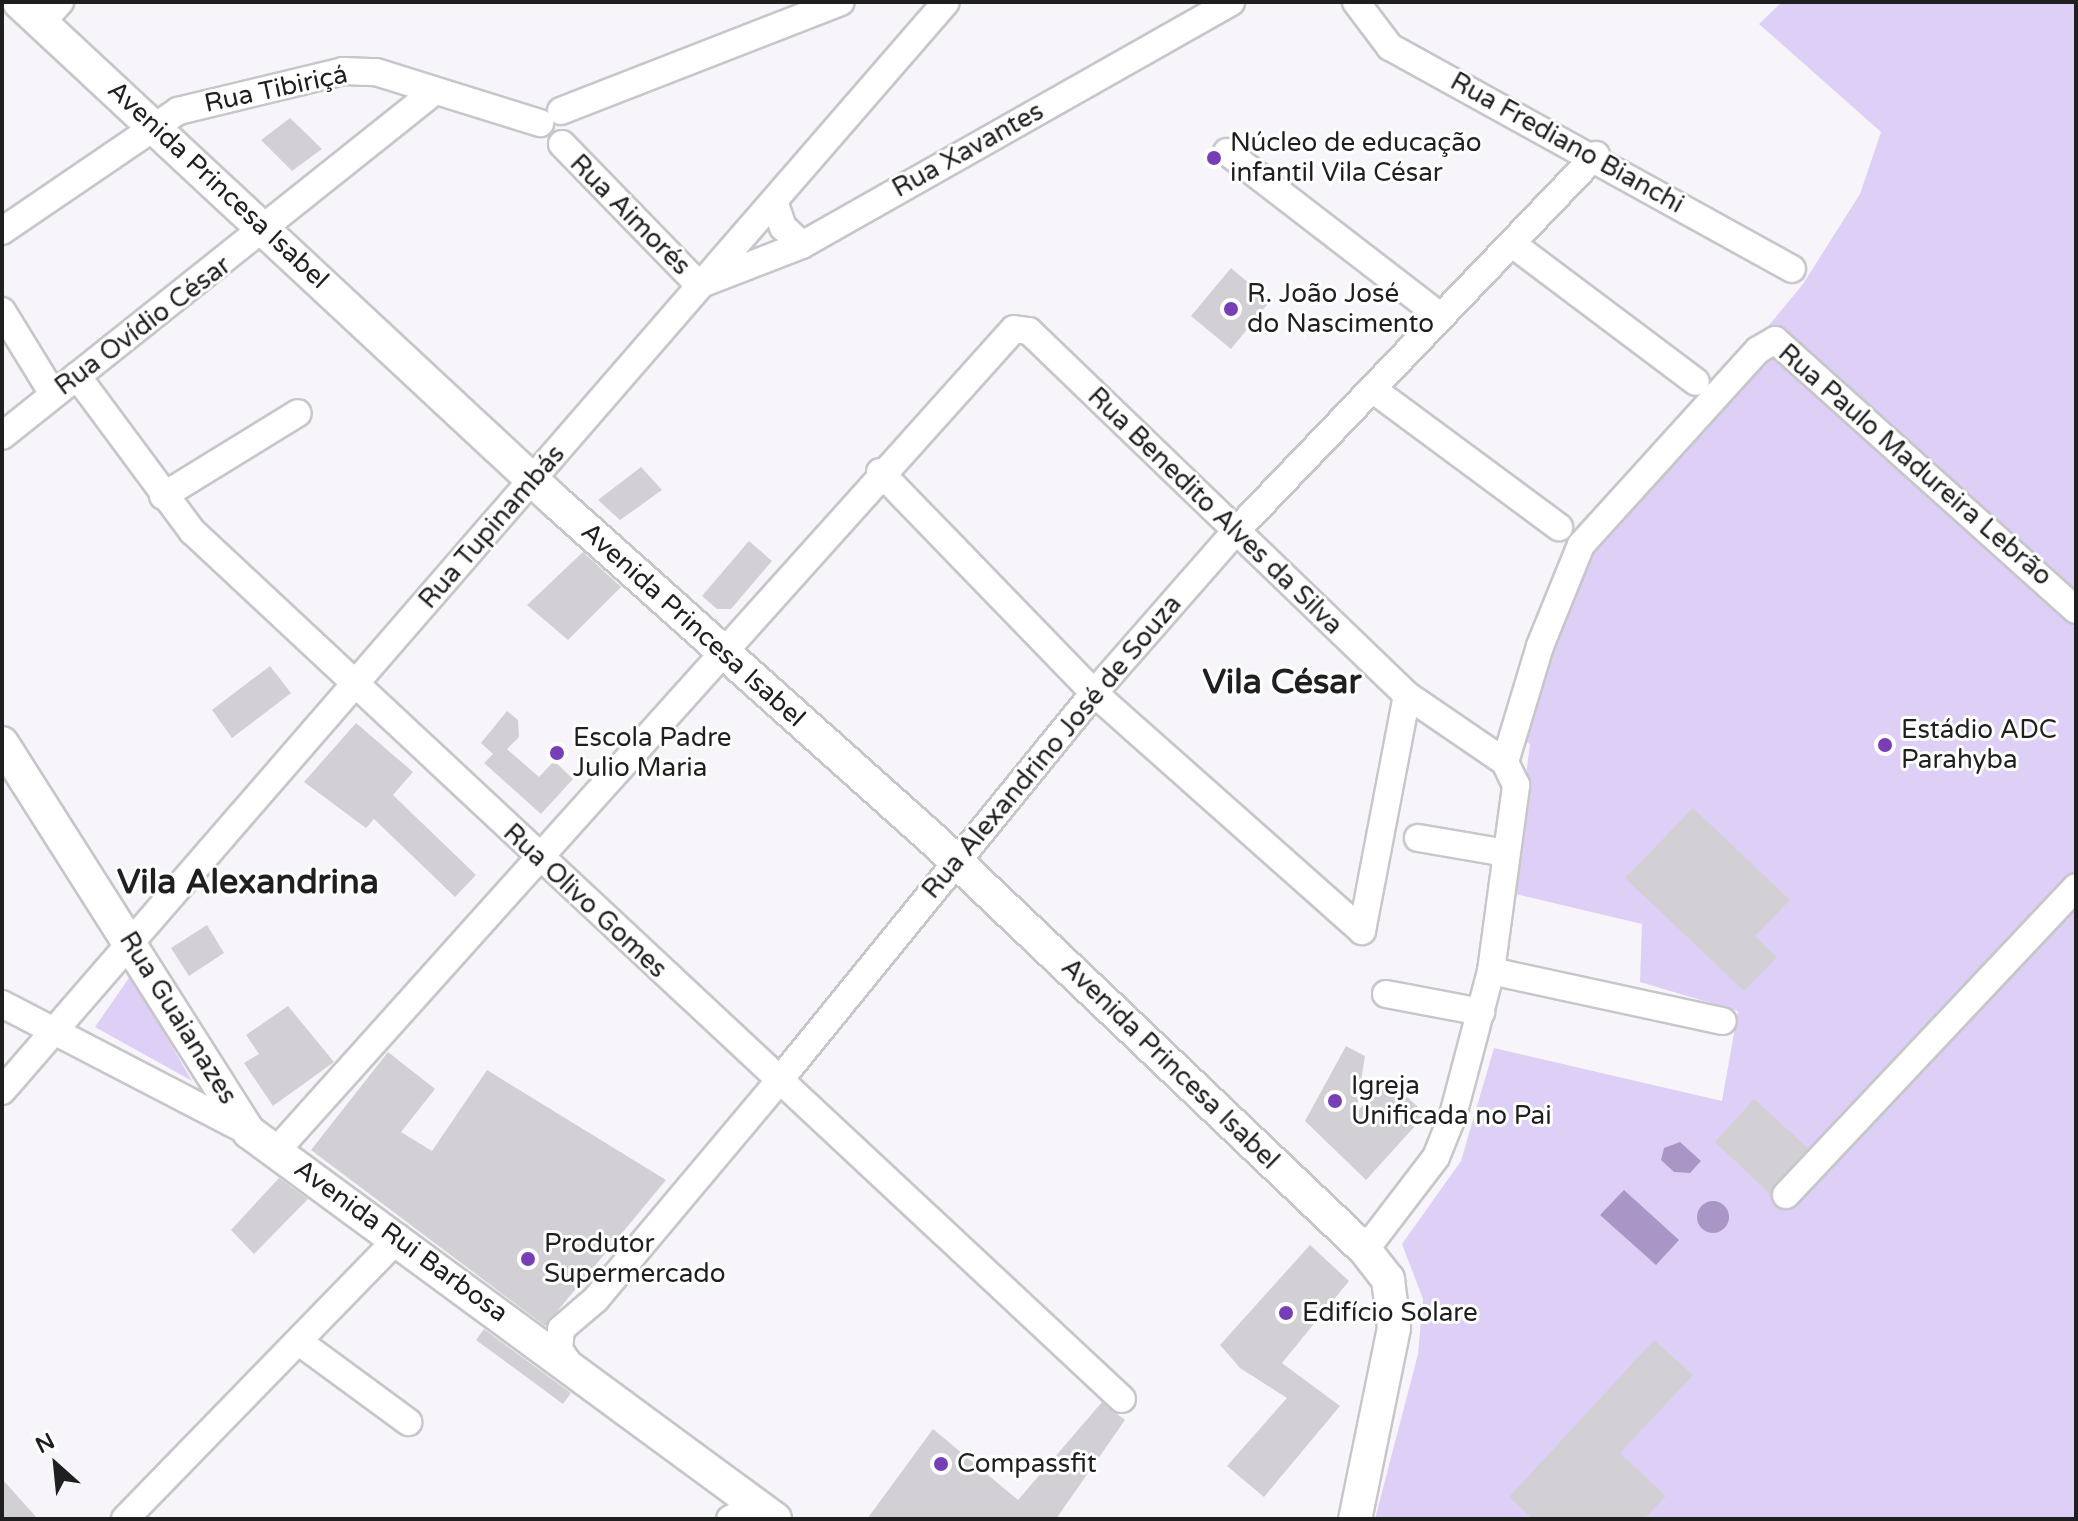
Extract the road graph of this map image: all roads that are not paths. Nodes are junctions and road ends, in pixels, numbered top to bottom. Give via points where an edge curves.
1 (841, 2) edge
2 (946, 2) edge
3 (1231, 2) edge
4 (1356, 2) edge
5 (41, 9) edge
6 (921, 13) edge
7 (431, 94) junction
8 (152, 125) junction
9 (559, 126) junction
10 (1227, 152) dead end
11 (1596, 155) junction
12 (774, 201) junction
13 (269, 230) junction
14 (2, 231) edge
15 (802, 245) junction
16 (1515, 246) junction
17 (1792, 269) dead end
18 (699, 285) junction
19 (2, 311) edge
20 (1440, 316) junction
21 (77, 376) junction
22 (1696, 382) dead end
23 (1375, 391) junction
24 (53, 394) junction
25 (298, 413) dead end
26 (2, 436) edge
27 (880, 472) junction
28 (534, 481) junction
29 (163, 496) junction
30 (1559, 527) dead end
31 (1235, 532) junction
32 (2076, 610) edge
33 (722, 649) junction
34 (354, 683) junction
35 (1094, 693) junction
36 (1407, 695) junction
37 (2, 743) edge
38 (1505, 762) junction
39 (1418, 838) dead end
40 (1506, 853) junction
41 (539, 859) junction
42 (954, 861) junction
43 (2076, 887) edge
44 (129, 940) junction
45 (1491, 971) junction
46 (1386, 994) dead end
47 (2, 1004) edge
48 (1481, 1012) junction
49 (1723, 1021) dead end
50 (56, 1027) junction
51 (778, 1082) junction
52 (2, 1091) edge
53 (249, 1132) junction
54 (277, 1150) junction
55 (1786, 1195) dead end
56 (398, 1238) junction
57 (1365, 1250) junction
58 (302, 1344) junction
59 (571, 1367) junction
60 (1122, 1399) dead end
61 (408, 1422) dead end
62 (753, 1514) edge
63 (124, 1517) edge
64 (1355, 1519) edge

1 - 9 street via 623,91
2 - 6 street, Rua Tupinambás
3 - 15 street, Rua Xavantes
4 - 11 street, Rua Frediano Bianchi via 1390,47
5 - 8 main road, Avenida Princesa Isabel
6 - 12 street, Rua Tupinambás
7 - 8 street, Rua Tibiriçá via 376,72 343,71 178,111
7 - 9 street, Rua Tibiriçá
7 - 13 street, Rua Ovídio César
8 - 13 main road, Avenida Princesa Isabel
8 - 14 street, Rua Tibiriçá
9 - 18 street, Rua Aimorés
10 - 20 street
11 - 16 street, Rua Alexandrino José de Souza
11 - 17 street, Rua Frediano Bianchi
12 - 15 street via 783,227
12 - 18 street, Rua Tupinambás
13 - 21 street, Rua Ovídio César
13 - 28 main road, Avenida Princesa Isabel
15 - 18 street, Rua Xavantes
16 - 20 street, Rua Alexandrino José de Souza
16 - 22 street
18 - 28 street, Rua Tupinambás
19 - 24 street
20 - 23 street, Rua Alexandrino José de Souza
21 - 24 street, Rua Ovídio César
21 - 29 street, Rua Olivo Gomes
23 - 30 street
23 - 31 street, Rua Alexandrino José de Souza
24 - 26 street, Rua Ovídio César
25 - 29 street
27 - 31 street, Rua Benedito Alves da Silva via 1001,339 1014,329 1029,331
27 - 33 street
27 - 35 street
28 - 33 main road, Avenida Princesa Isabel
28 - 34 street, Rua Tupinambás
29 - 34 street, Rua Olivo Gomes
31 - 35 street, Rua Alexandrino José de Souza
31 - 36 street, Rua Benedito Alves da Silva
32 - 38 street, Rua Paulo Madureira Lebrão via 1775,340 1667,443 1581,545 1540,646
33 - 41 street
33 - 42 main road, Avenida Princesa Isabel
34 - 41 street, Rua Olivo Gomes
34 - 44 street, Rua Tupinambás
35 - 36 street via 1362,931
35 - 42 street, Rua Alexandrino José de Souza
36 - 38 street, Rua Benedito Alves da Silva
37 - 44 main road, Rua Guaianazes
38 - 40 street via 1516,785
39 - 40 street
40 - 45 street
41 - 51 street, Rua Olivo Gomes
41 - 54 street
42 - 51 street, Rua Alexandrino José de Souza
42 - 57 main road, Avenida Princesa Isabel
43 - 55 street
44 - 50 street, Rua Tupinambás
44 - 53 main road, Rua Guaianazes
45 - 48 street
45 - 49 street
46 - 48 street
47 - 50 street, Avenida Rui Barbosa
48 - 57 street via 1436,1157
50 - 52 street, Rua Tupinambás
50 - 53 street, Avenida Rui Barbosa
51 - 59 street, Rua Alexandrino José de Souza via 596,1299 561,1329 559,1349
51 - 60 street, Rua Olivo Gomes
53 - 54 main road, Avenida Rui Barbosa
54 - 56 main road, Avenida Rui Barbosa
56 - 58 street
56 - 59 main road, Avenida Rui Barbosa
57 - 64 main road, Avenida Princesa Isabel via 1388,1279 1394,1328
58 - 61 street
58 - 63 street
59 - 62 main road, Avenida Rui Barbosa

